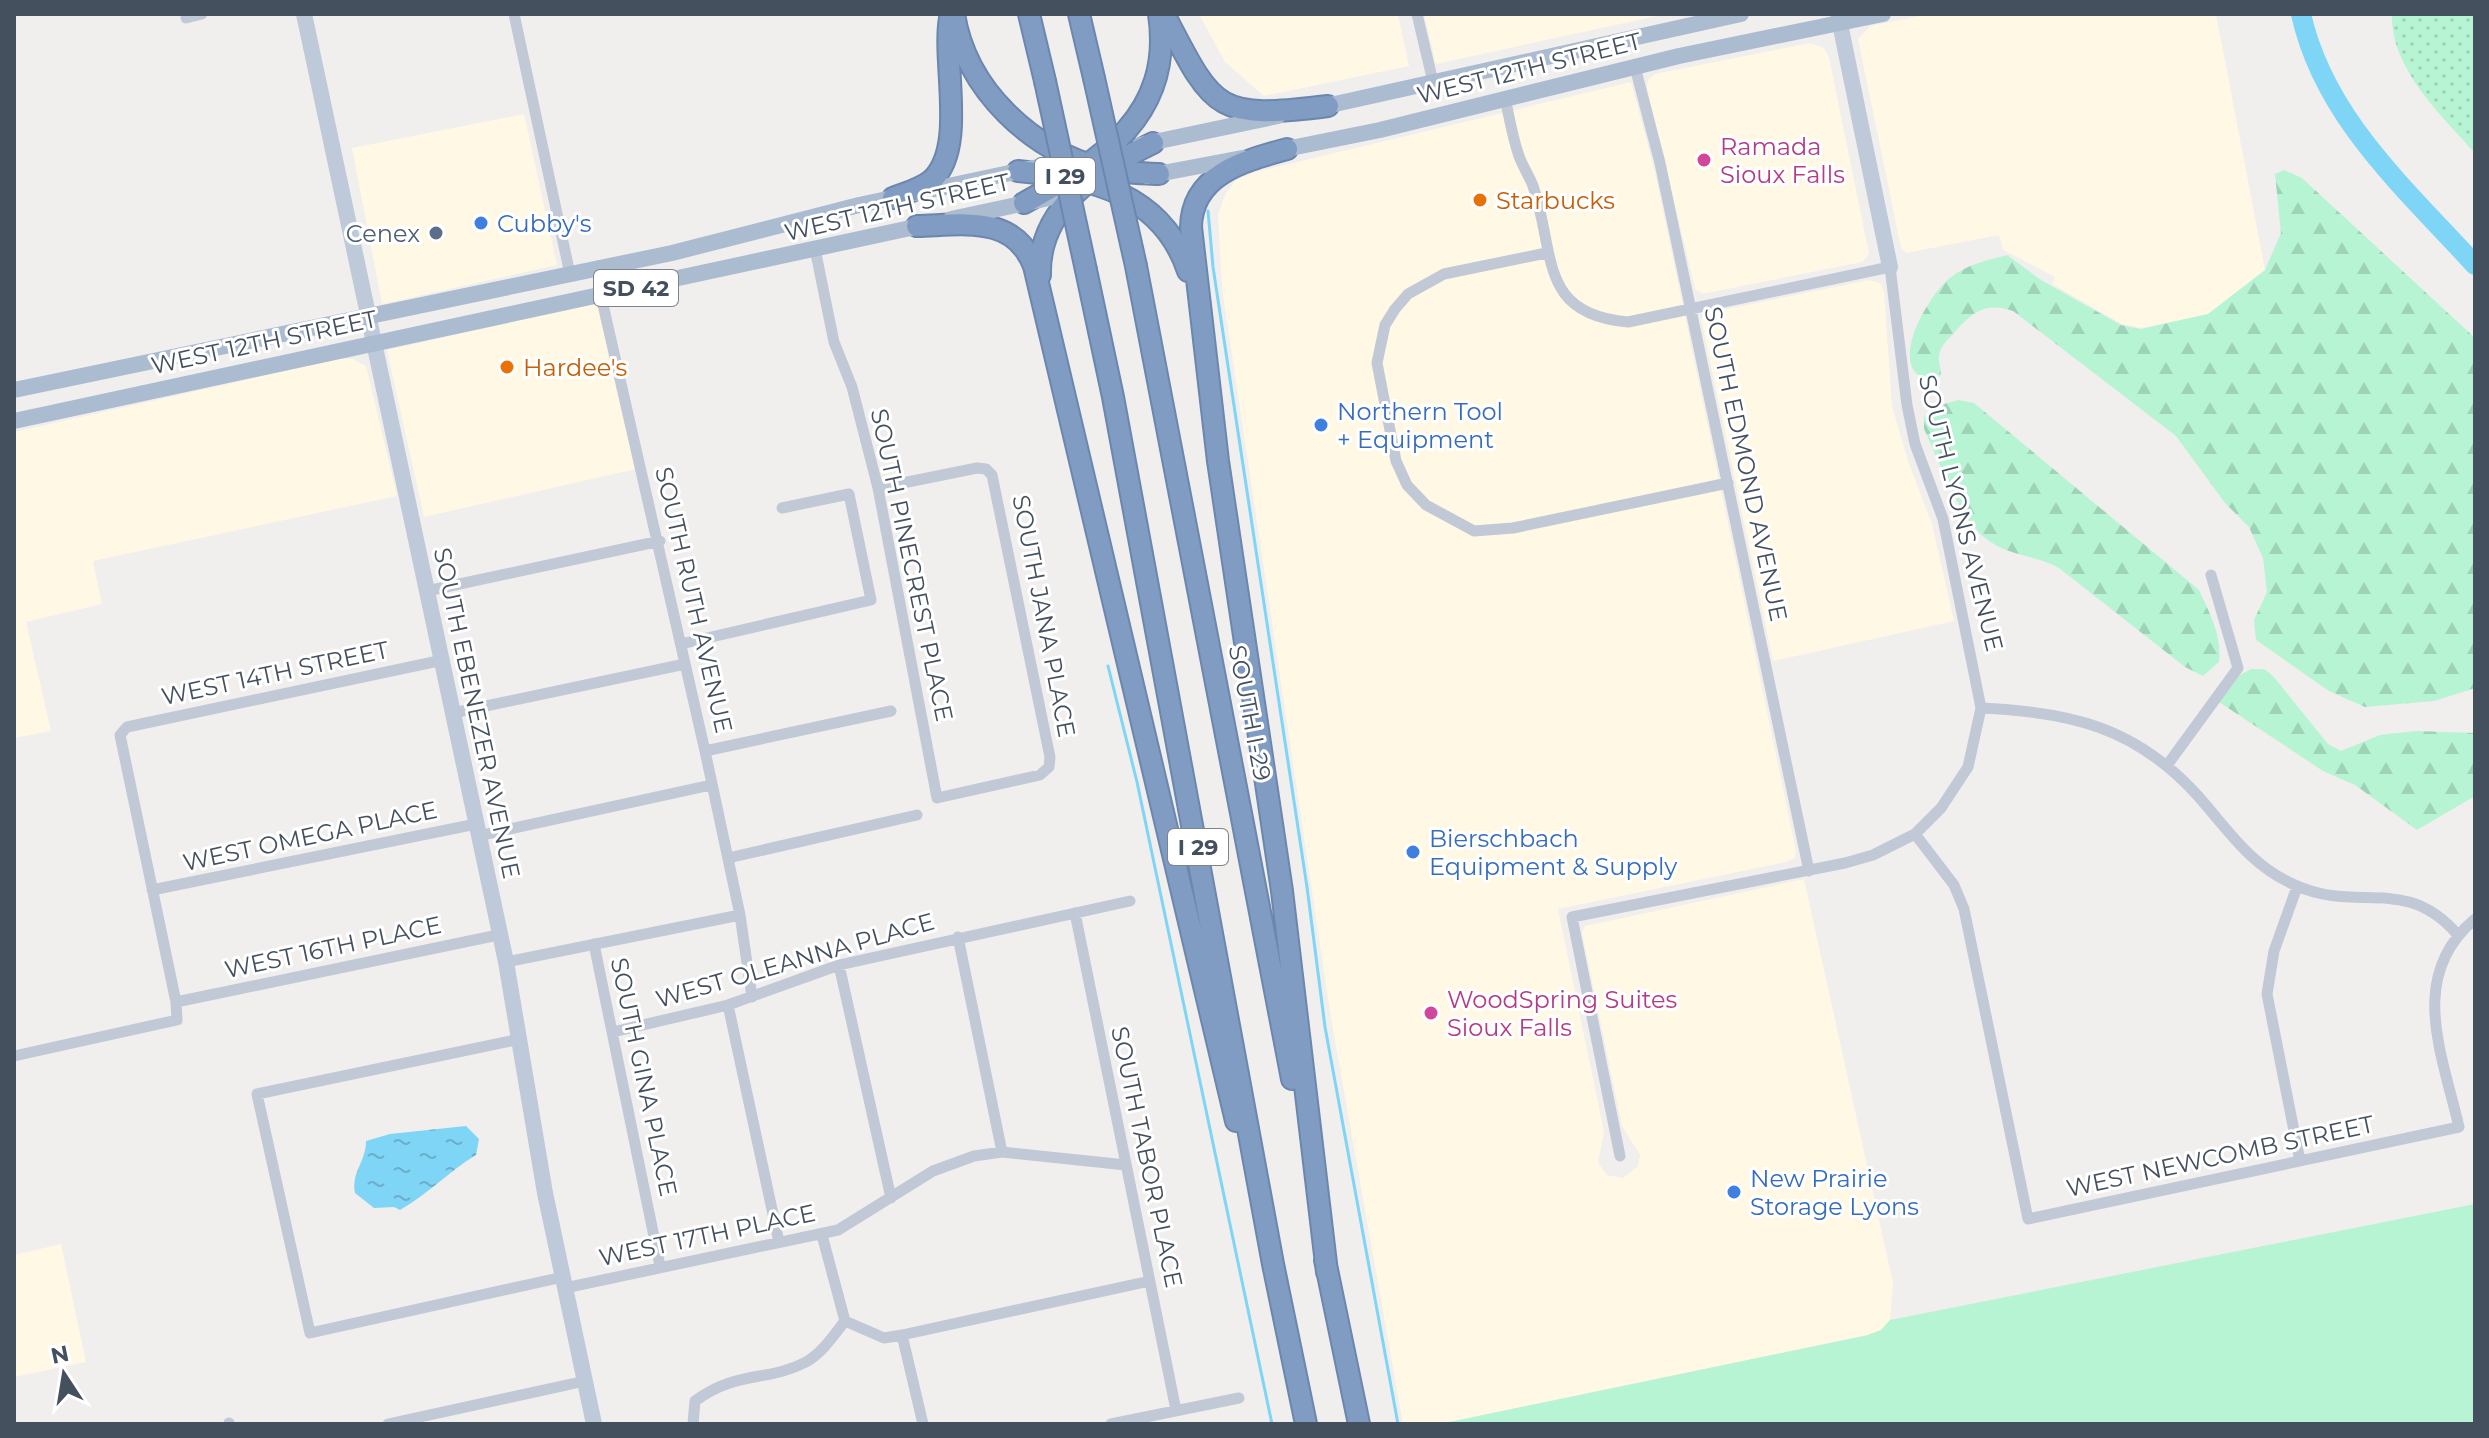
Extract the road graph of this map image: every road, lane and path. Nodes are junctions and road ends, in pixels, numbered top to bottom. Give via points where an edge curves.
1 (202, 14) edge
2 (304, 14) edge
3 (514, 14) edge
4 (952, 14) edge
5 (1029, 14) edge
6 (1079, 14) edge
7 (1161, 14) edge
8 (1417, 14) edge
9 (1741, 14) edge
10 (1883, 14) edge
11 (186, 18) dead end
12 (1838, 18) edge
13 (1635, 67) junction
14 (1433, 82) junction
15 (1505, 98) junction
16 (1328, 106) junction
17 (1153, 143) joint
18 (1287, 149) junction
19 (1018, 171) joint
20 (1089, 173) junction
21 (1159, 174) joint
22 (893, 198) junction
23 (1024, 203) joint
24 (917, 226) junction
25 (815, 249) junction
26 (1546, 253) junction
27 (1890, 267) junction
28 (570, 274) junction
29 (1041, 295) junction
30 (601, 296) junction
31 (1197, 301) junction
32 (1691, 309) junction
33 (370, 316) junction
34 (376, 343) junction
35 (14, 390) edge
36 (14, 421) edge
37 (1728, 483) junction
38 (878, 488) junction
39 (782, 508) dead end
40 (660, 541) junction
41 (2211, 575) dead end
42 (427, 591) junction
43 (681, 644) junction
44 (443, 660) junction
45 (685, 664) junction
46 (1981, 708) junction
47 (891, 711) dead end
48 (453, 713) junction
49 (705, 751) junction
50 (2168, 764) junction
51 (711, 785) junction
52 (937, 798) joint
53 (917, 815) dead end
54 (477, 830) junction
55 (1915, 834) junction
56 (728, 858) junction
57 (1809, 871) junction
58 (2297, 887) junction
59 (152, 890) junction
60 (1130, 901) dead end
61 (1075, 913) junction
62 (740, 915) junction
63 (2475, 919) edge
64 (2457, 934) junction
65 (498, 935) junction
66 (958, 937) junction
67 (594, 944) junction
68 (506, 962) junction
69 (839, 965) junction
70 (752, 997) junction
71 (176, 1002) junction
72 (728, 1005) junction
73 (613, 1032) junction
74 (520, 1039) junction
75 (14, 1056) edge
76 (1002, 1152) junction
77 (1620, 1156) dead end
78 (2300, 1161) junction
79 (1126, 1165) junction
80 (891, 1198) junction
81 (822, 1235) junction
82 (779, 1242) junction
83 (1273, 1264) junction
84 (660, 1266) junction
85 (1327, 1272) junction
86 (1150, 1281) junction
87 (564, 1282) junction
88 (845, 1321) junction
89 (902, 1335) junction
90 (585, 1381) junction
91 (1239, 1398) dead end
92 (1176, 1410) junction
93 (388, 1424) edge
94 (594, 1424) edge
95 (693, 1424) edge
96 (923, 1424) edge
97 (1111, 1424) edge
98 (1306, 1424) edge
99 (1359, 1424) edge

1 - 11 street
2 - 33 street, SOUTH EBENEZER AVENUE
3 - 28 street
4 - 20 highway via 987,91 1027,131
4 - 22 highway via 945,163 926,184
5 - 83 highway, I 29, bridge via 1086,270
6 - 85 highway, SOUTH I-29 / I 29, bridge via 1136,266
7 - 16 highway via 1202,84 1222,104 1254,113
7 - 20 highway via 1156,85 1134,125
8 - 14 street
9 - 14 main road, WEST 12TH STREET
10 - 12 main road, WEST 12TH STREET
12 - 13 main road, WEST 12TH STREET
12 - 27 street, SOUTH LYONS AVENUE
13 - 15 main road, WEST 12TH STREET
13 - 32 street, SOUTH EDMOND AVENUE
14 - 16 main road, WEST 12TH STREET
15 - 18 main road, WEST 12TH STREET
15 - 26 street via 1518,155 1534,187
16 - 17 main road, WEST 12TH STREET
17 - 20 highway
18 - 21 main road, WEST 12TH STREET
18 - 31 highway via 1236,165 1200,191 1191,227
19 - 20 highway
19 - 22 main road, WEST 12TH STREET / SD 42
20 - 21 highway
20 - 23 highway
20 - 29 highway via 1045,236
20 - 31 highway via 1141,204 1164,225 1180,250
22 - 28 main road, WEST 12TH STREET / SD 42
23 - 24 main road, WEST 12TH STREET / SD 42
24 - 25 main road, WEST 12TH STREET / SD 42
24 - 29 highway via 1005,230 1030,254
25 - 30 main road, WEST 12TH STREET / SD 42
25 - 38 street, SOUTH PINECREST PLACE via 834,342 852,387
26 - 32 street via 1556,281 1584,312 1628,322
26 - 37 street via 1444,274 1408,294 1385,325 1377,363 1396,461 1407,485 1426,505 1474,531 1513,528
27 - 32 street
27 - 46 street, SOUTH LYONS AVENUE via 1915,444 1943,519
28 - 33 main road, WEST 12TH STREET / SD 42
29 - 83 highway via 1205,1001
30 - 34 main road, WEST 12TH STREET / SD 42
30 - 40 street, SOUTH RUTH AVENUE
31 - 85 highway via 1282,891
32 - 37 street, SOUTH EDMOND AVENUE
33 - 34 street, SOUTH EBENEZER AVENUE
33 - 35 main road, WEST 12TH STREET / SD 42
34 - 36 main road, WEST 12TH STREET / SD 42
34 - 42 street, SOUTH EBENEZER AVENUE
37 - 57 street, SOUTH EDMOND AVENUE
38 - 52 street, SOUTH PINECREST PLACE
38 - 52 street, SOUTH JANA PLACE via 977,468 992,475 1050,757 1046,772 1031,779
39 - 43 street via 849,494 871,600
40 - 42 street
40 - 43 street, SOUTH RUTH AVENUE
41 - 50 street via 2238,668
42 - 44 street, SOUTH EBENEZER AVENUE
43 - 45 street, SOUTH RUTH AVENUE
44 - 48 street, SOUTH EBENEZER AVENUE
44 - 59 street, WEST 14TH STREET via 127,727 120,735
45 - 48 street
45 - 49 street, SOUTH RUTH AVENUE
46 - 50 street via 2081,720
46 - 55 street, SOUTH LYONS AVENUE via 1968,767
47 - 49 street
48 - 54 street, SOUTH EBENEZER AVENUE
49 - 51 street, SOUTH RUTH AVENUE
50 - 58 street via 2241,848
51 - 54 street, WEST OMEGA PLACE
51 - 56 street, SOUTH RUTH AVENUE
53 - 56 street
54 - 59 street, WEST OMEGA PLACE
54 - 65 street, SOUTH EBENEZER AVENUE
55 - 57 street, SOUTH LYONS AVENUE via 1873,855
55 - 78 street, WEST NEWCOMB STREET via 1954,885 1964,909 2028,1219
56 - 62 street, SOUTH RUTH AVENUE
57 - 77 street, SOUTH LYONS AVENUE via 1572,917
58 - 64 street via 2332,896 2410,900 2436,913
58 - 78 street via 2274,951 2267,994
59 - 71 street
60 - 61 street, WEST OLEANNA PLACE
61 - 66 street, WEST OLEANNA PLACE
61 - 79 street, SOUTH TABOR PLACE
62 - 67 street
62 - 70 street, SOUTH RUTH AVENUE
63 - 64 street
64 - 78 street, WEST NEWCOMB STREET via 2442,958 2432,1003 2459,1127
65 - 68 street, SOUTH EBENEZER AVENUE
65 - 71 street, WEST 16TH PLACE
66 - 69 street, WEST OLEANNA PLACE
66 - 76 street
67 - 68 street
67 - 73 street, SOUTH GINA PLACE
68 - 74 street, SOUTH EBENEZER AVENUE
69 - 70 street, WEST OLEANNA PLACE
69 - 80 street
70 - 72 street, WEST OLEANNA PLACE
71 - 75 street via 177,1020
72 - 73 street, WEST OLEANNA PLACE
72 - 82 street
73 - 84 street, SOUTH GINA PLACE
74 - 87 street, SOUTH EBENEZER AVENUE
74 - 87 street, WEST 17TH PLACE via 257,1094 310,1333
76 - 79 street, WEST 17TH PLACE
76 - 80 street, WEST 17TH PLACE via 957,1161
79 - 86 street, SOUTH TABOR PLACE
80 - 81 street, WEST 17TH PLACE via 855,1222
81 - 82 street, WEST 17TH PLACE
81 - 88 street
82 - 84 street, WEST 17TH PLACE
83 - 98 highway, I 29
84 - 87 street, WEST 17TH PLACE
85 - 99 highway, SOUTH I-29 / I 29
86 - 89 street
86 - 92 street, SOUTH TABOR PLACE
87 - 90 street, SOUTH EBENEZER AVENUE
88 - 89 street via 884,1338
88 - 95 street via 806,1362 728,1381 695,1401
89 - 96 street
90 - 93 street
90 - 94 street, SOUTH EBENEZER AVENUE
91 - 92 street
92 - 97 street

